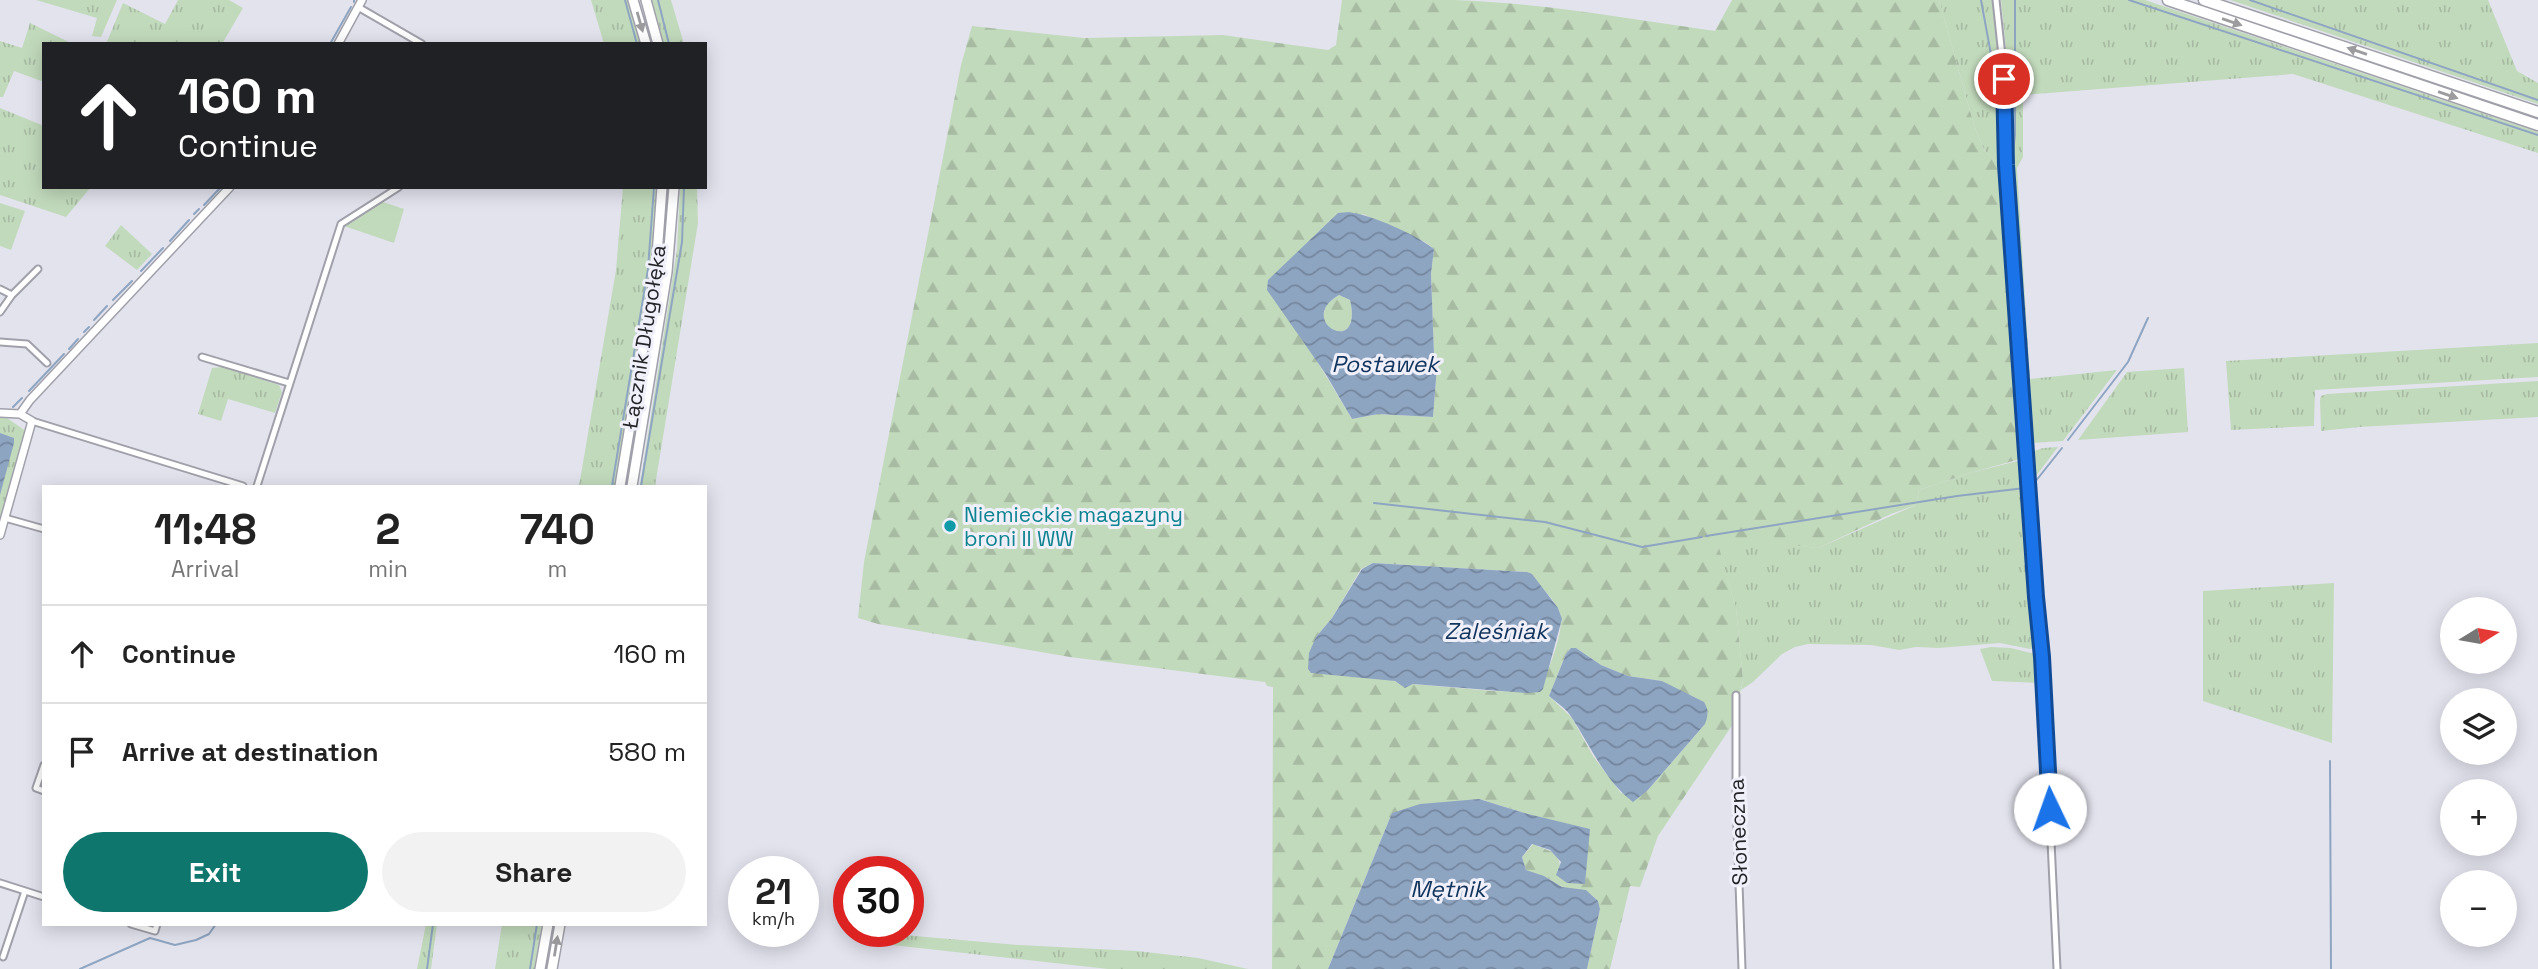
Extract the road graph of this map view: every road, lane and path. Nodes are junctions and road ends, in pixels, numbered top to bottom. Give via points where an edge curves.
1 (633, 0) edge
2 (646, 0) edge
3 (1996, 0) edge
4 (2168, 0) edge
5 (2204, 0) edge
6 (360, 3) edge
7 (339, 42) edge
8 (419, 42) edge
9 (645, 42) edge
10 (657, 42) edge
11 (2538, 112) edge
12 (2538, 125) edge
13 (228, 189) edge
14 (395, 189) edge
15 (662, 189) edge
16 (674, 189) edge
17 (38, 269) dead end
18 (0, 289) edge
19 (12, 295) junction
20 (0, 312) edge
21 (0, 342) edge
22 (202, 357) dead end
23 (47, 363) dead end
24 (289, 383) junction
25 (0, 413) edge
26 (20, 414) junction
27 (32, 421) junction
28 (240, 485) edge
29 (257, 485) edge
30 (620, 485) edge
31 (632, 485) edge
32 (5, 518) junction
33 (42, 528) edge
34 (0, 536) edge
35 (1736, 695) dead end
36 (42, 771) edge
37 (42, 790) edge
38 (0, 883) edge
39 (25, 891) junction
40 (42, 896) edge
41 (137, 926) edge
42 (156, 926) edge
43 (548, 926) edge
44 (560, 926) edge
45 (3, 957) dead end
46 (540, 969) edge
47 (552, 969) edge
48 (1742, 969) edge
49 (2057, 969) edge

1 -> 9 main road
2 - 10 main road
3 - 49 street via 2042,650
4 -> 12 highway
11 -> 5 highway
6 - 7 street
6 - 8 street
13 - 26 street
14 - 24 street via 341,224
15 - 30 main road, Łącznik Długołęka via 656,269
16 - 31 main road, Łącznik Długołęka via 667,272
17 - 19 street
18 - 19 street
19 - 20 street
21 - 23 street via 27,344
22 - 24 street
24 - 29 street
25 - 26 street
26 - 27 street
27 - 28 street
27 - 32 street
32 - 33 street
32 - 34 street
35 - 48 street, Słoneczna
36 - 37 street via 36,788
38 - 39 street
39 - 40 street
39 - 45 street
41 - 42 street via 155,932
43 - 46 main road
47 -> 44 main road

